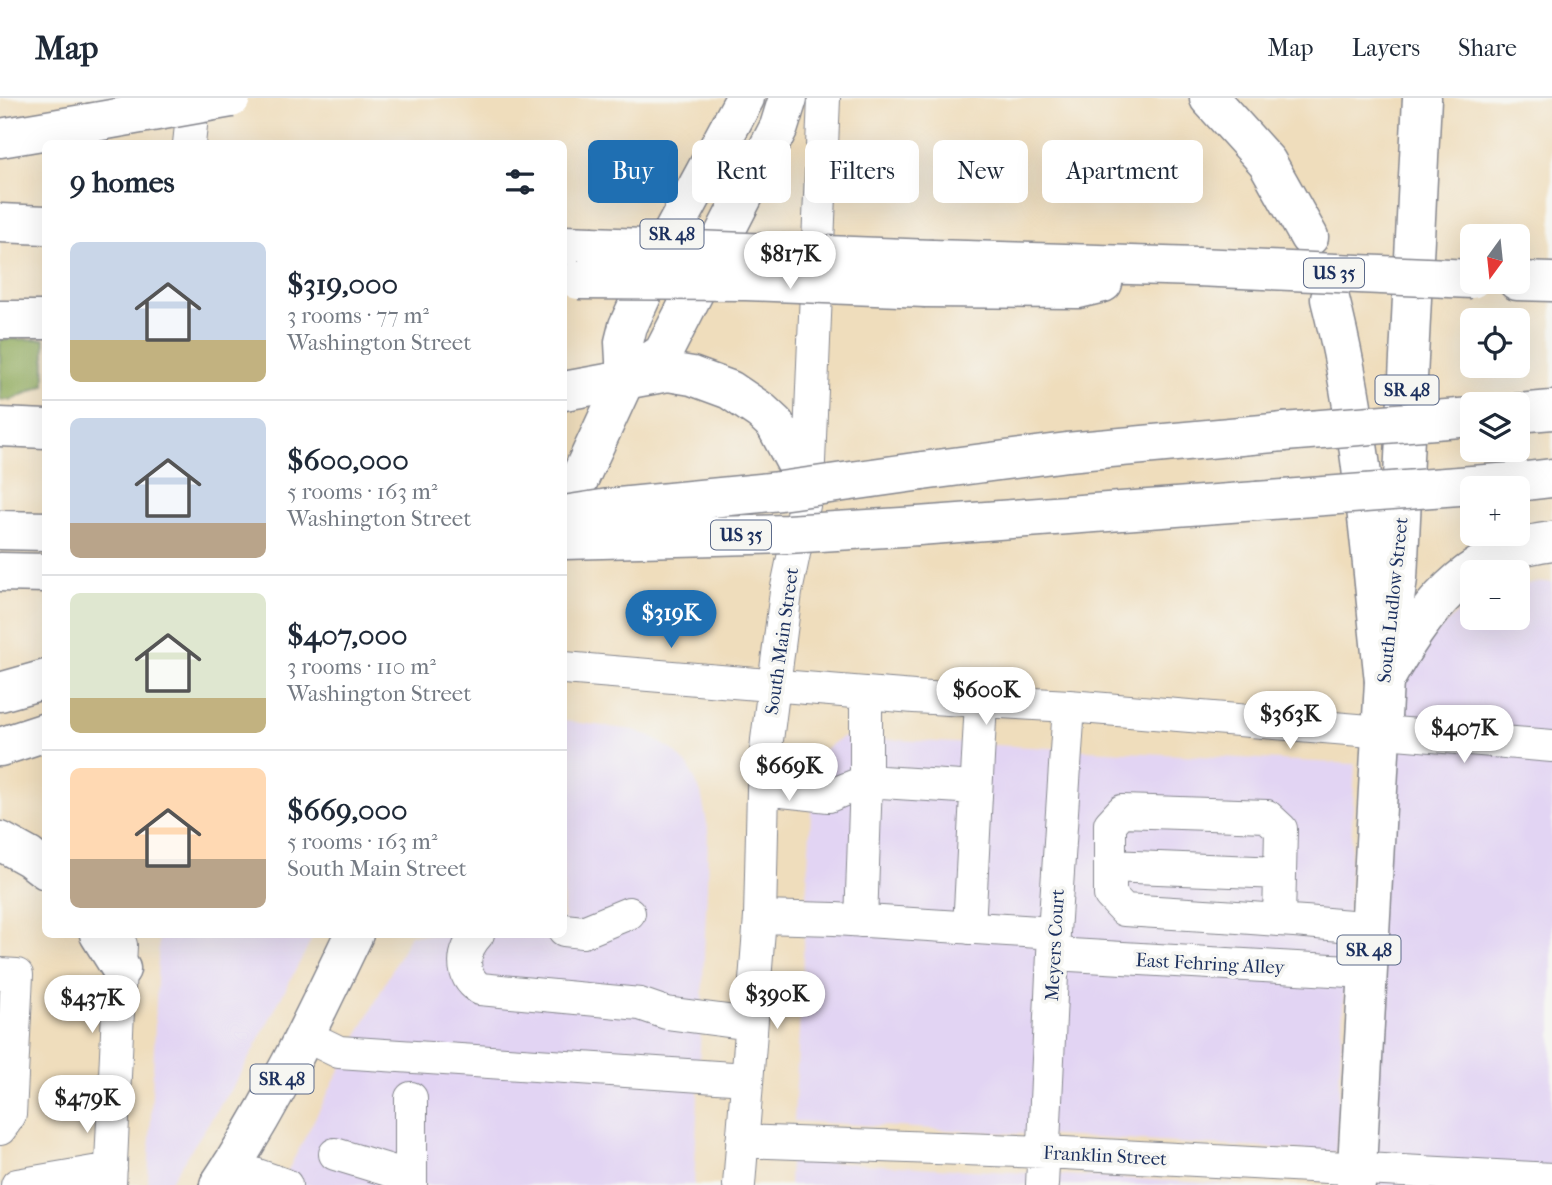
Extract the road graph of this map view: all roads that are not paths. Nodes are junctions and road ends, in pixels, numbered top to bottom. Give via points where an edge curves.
1 (194, 98) edge
2 (231, 98) edge
3 (745, 98) edge
4 (788, 98) edge
5 (824, 98) edge
6 (1209, 98) edge
7 (1422, 98) edge
8 (0, 138) edge
9 (189, 140) edge
10 (0, 223) edge
11 (42, 225) edge
12 (1309, 237) dead end
13 (574, 263) edge
14 (1460, 278) edge
15 (1330, 299) dead end
16 (0, 320) edge
17 (42, 320) edge
18 (626, 378) junction
19 (567, 390) edge
20 (1552, 410) edge
21 (1530, 412) edge
22 (1460, 417) edge
23 (42, 419) edge
24 (2, 427) edge
25 (42, 429) edge
26 (1539, 480) edge
27 (808, 486) junction
28 (567, 506) edge
29 (567, 513) edge
30 (0, 530) edge
31 (42, 531) edge
32 (567, 540) edge
33 (1552, 541) edge
34 (567, 668) edge
35 (42, 680) edge
36 (1384, 681) junction
37 (774, 685) junction
38 (0, 691) edge
39 (866, 693) junction
40 (981, 701) junction
41 (1069, 706) junction
42 (1381, 732) junction
43 (42, 734) edge
44 (1552, 746) edge
45 (0, 747) edge
46 (866, 781) junction
47 (976, 788) junction
48 (763, 789) junction
49 (0, 841) edge
50 (1110, 866) junction
51 (42, 867) edge
52 (1280, 873) junction
53 (629, 914) dead end
54 (760, 918) junction
55 (1279, 920) junction
56 (861, 921) junction
57 (969, 928) junction
58 (1370, 928) junction
59 (567, 930) edge
60 (104, 938) edge
61 (352, 938) edge
62 (475, 938) edge
63 (1054, 944) junction
64 (121, 952) edge
65 (1367, 972) junction
66 (0, 974) edge
67 (751, 1024) junction
68 (304, 1035) junction
69 (747, 1079) junction
70 (411, 1098) dead end
71 (0, 1129) edge
72 (742, 1141) junction
73 (1045, 1152) junction
74 (335, 1154) dead end
75 (225, 1176) edge
76 (111, 1177) edge
77 (1356, 1177) edge
78 (1552, 1179) edge
79 (411, 1181) edge
80 (17, 1185) edge
81 (286, 1185) edge
82 (739, 1185) edge
83 (1042, 1185) edge

1 - 9 street
2 - 8 main road, bridge
3 - 18 main road, SR 48 via 662,252 628,326
4 - 18 main road via 779,127 663,354
5 - 27 street, South Main Street
6 - 12 main road via 1267,162
7 - 36 main road, South Ludlow Street / SR 48 via 1398,578
10 - 11 main road
13 - 14 main road, US 35, bridge via 929,273 1187,267
15 - 36 main road via 1360,451
16 - 17 main road
18 - 19 main road
18 - 27 main road via 674,372 730,390 775,424
18 - 28 main road, SR 48
20 - 21 main road
22 - 29 main road, bridge via 1079,450 780,491
23 - 24 main road
24 - 25 main road
26 - 32 main road, US 35, bridge via 918,526
27 - 37 street, South Main Street via 786,592
30 - 31 main road
33 - 36 main road via 1502,555 1464,574 1435,603
34 - 37 street
35 - 38 main road
36 - 42 main road, South Ludlow Street / SR 48
37 - 39 street
37 - 48 street, South Main Street
39 - 40 street
39 - 46 street
40 - 41 street
40 - 47 street
41 - 42 street
41 - 63 street, Meyers Court
42 - 44 street
42 - 58 main road, South Ludlow Street / SR 48
43 - 45 main road
46 - 47 street
46 - 48 street via 829,796
46 - 56 street
47 - 57 street
48 - 54 street, South Main Street
49 - 51 main road
50 - 52 street
50 - 52 street via 1110,824 1122,811 1267,816 1281,829
50 - 55 street via 1110,895 1125,910
52 - 55 street
53 - 59 street via 583,932
54 - 56 street, East Fehring Alley
54 - 67 street, South Main Street
55 - 58 street
56 - 57 street, East Fehring Alley
57 - 63 street, East Fehring Alley
58 - 65 main road, South Ludlow Street / SR 48
60 - 64 main road
61 - 68 main road, SR 48
62 - 67 street via 465,956 465,967 480,989 640,1004 666,1013
63 - 65 street, East Fehring Alley
63 - 73 street, Meyers Court
64 - 76 street
65 - 77 main road, South Ludlow Street / SR 48
66 - 71 street via 17,975 10,1115
67 - 69 street, South Main Street
68 - 69 street via 339,1052
68 - 75 main road, SR 48
69 - 72 street, South Main Street
70 - 79 street
72 - 73 street, Franklin Street
72 - 82 street, South Main Street
73 - 77 street, Franklin Street
73 - 83 street, Meyers Court
74 - 79 street
75 - 81 street
76 - 80 street
77 - 78 street, Franklin Street

